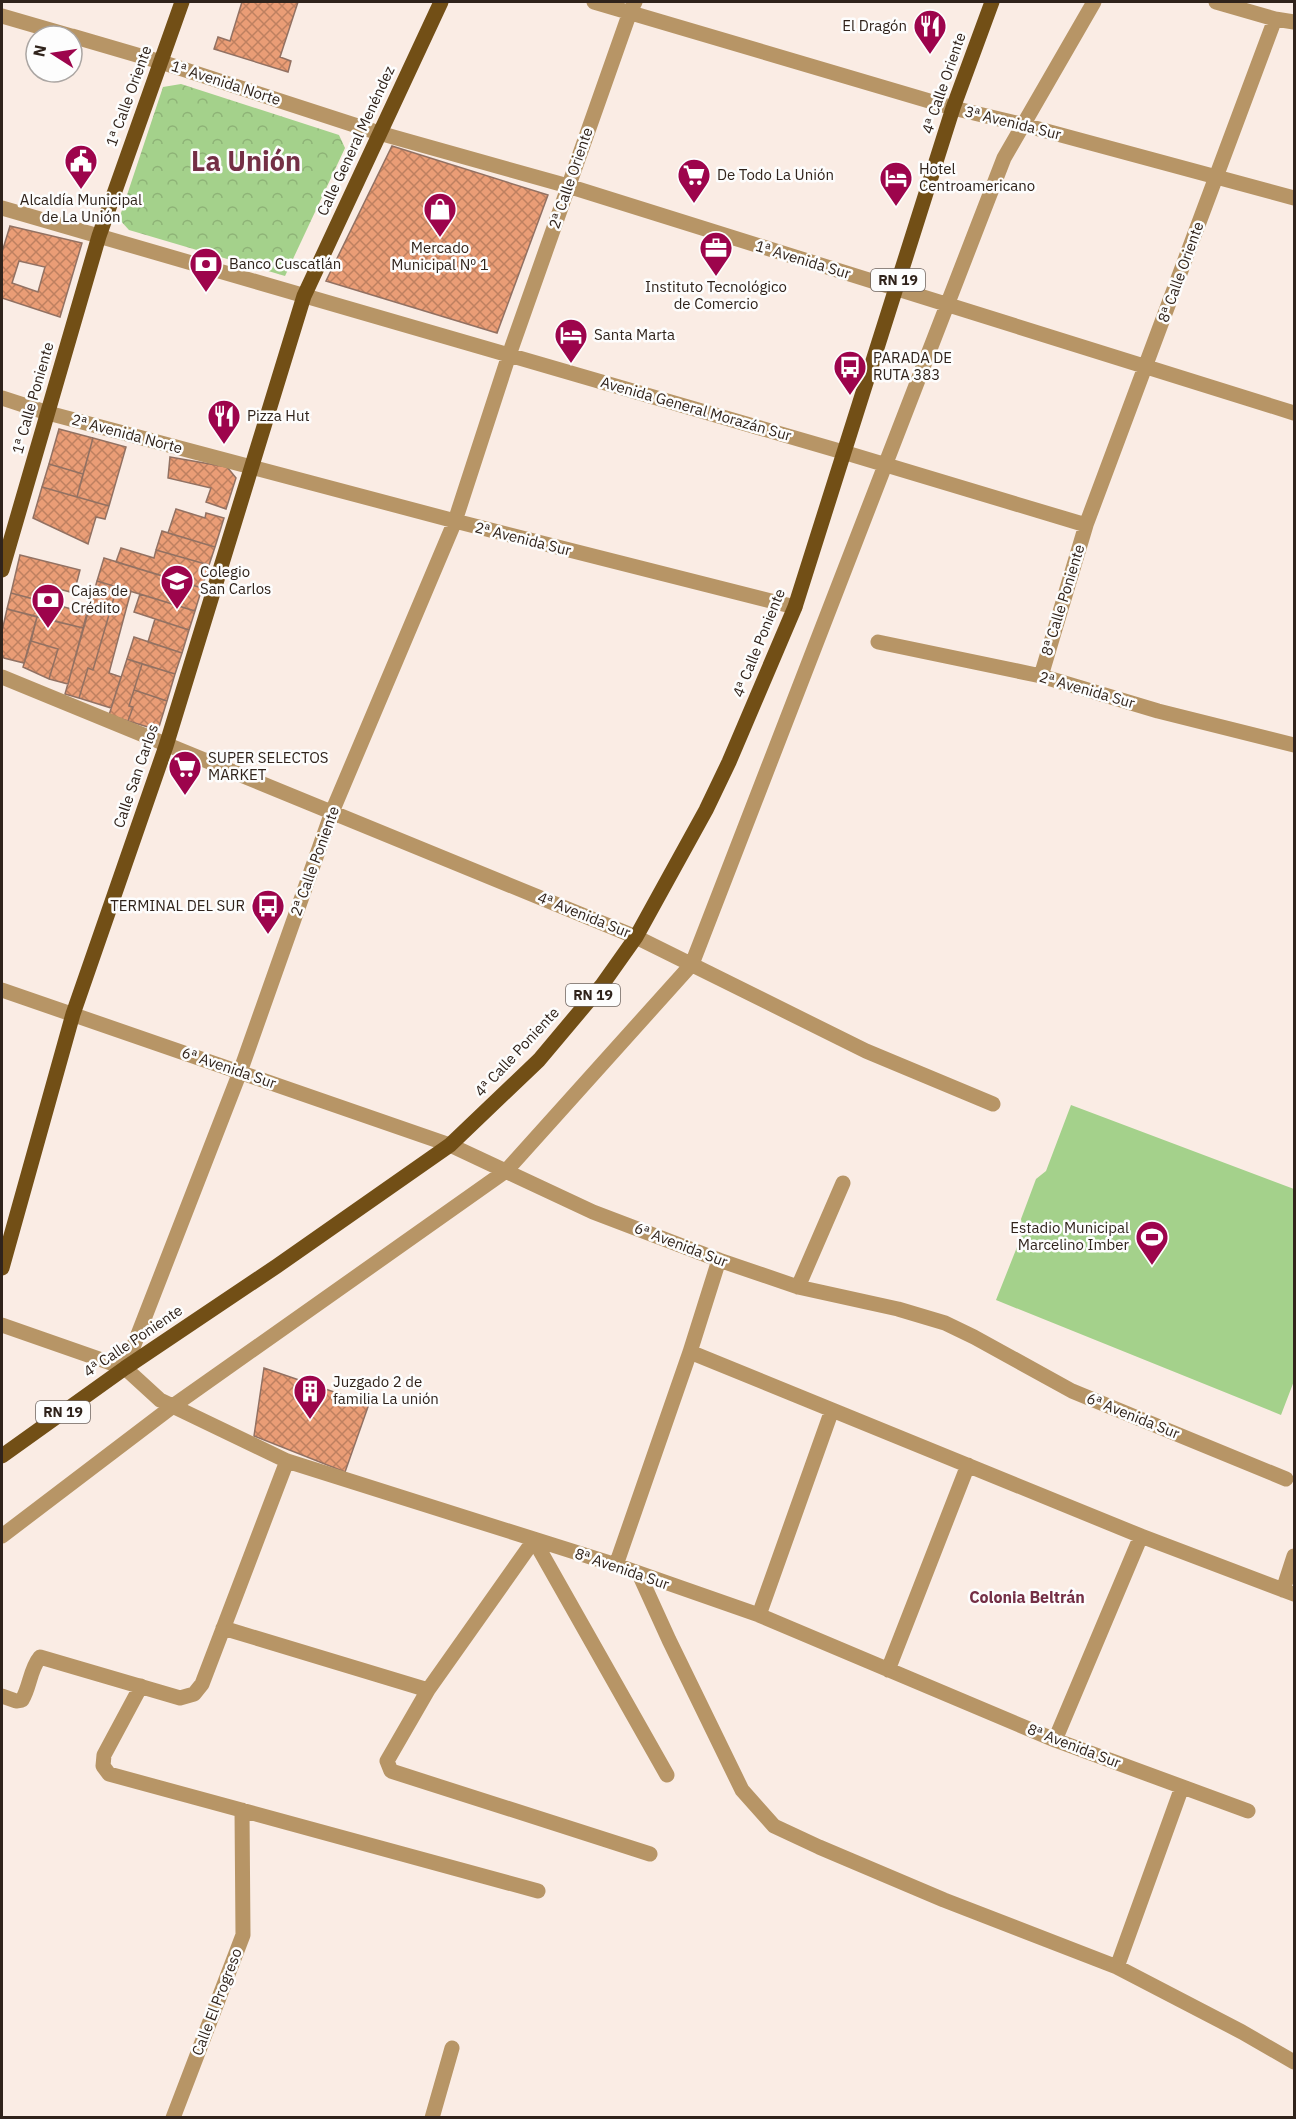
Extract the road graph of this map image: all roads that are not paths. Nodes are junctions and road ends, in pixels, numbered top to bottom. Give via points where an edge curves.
1 (182, 2) edge
2 (441, 2) edge
3 (594, 2) edge
4 (992, 2) edge
5 (1094, 2) edge
6 (1216, 2) edge
7 (633, 7) edge
8 (2, 16) edge
9 (1275, 19) junction
10 (1294, 22) edge
11 (30, 24) edge
12 (84, 40) edge
13 (161, 62) junction
14 (953, 108) junction
15 (1024, 125) junction
16 (379, 134) junction
17 (1216, 177) junction
18 (568, 186) junction
19 (1294, 198) edge
20 (2, 207) edge
21 (99, 236) junction
22 (896, 288) junction
23 (304, 296) junction
24 (948, 304) junction
25 (509, 355) junction
26 (1146, 366) junction
27 (2, 398) edge
28 (48, 413) junction
29 (1294, 413) edge
30 (843, 452) junction
31 (886, 465) junction
32 (253, 467) junction
33 (455, 521) junction
34 (1086, 525) junction
35 (2, 570) edge
36 (795, 608) junction
37 (878, 642) dead end
38 (1041, 676) junction
39 (2, 677) edge
40 (1294, 745) edge
41 (166, 746) junction
42 (332, 812) junction
43 (636, 937) junction
44 (692, 964) junction
45 (2, 990) edge
46 (73, 1014) junction
47 (240, 1072) junction
48 (993, 1104) dead end
49 (450, 1145) junction
50 (506, 1171) junction
51 (843, 1183) dead end
52 (719, 1260) junction
53 (2, 1269) edge
54 (798, 1287) junction
55 (2, 1325) edge
56 (690, 1352) junction
57 (125, 1368) junction
58 (173, 1406) junction
59 (832, 1410) junction
60 (2, 1456) edge
61 (287, 1461) junction
62 (968, 1465) junction
63 (1286, 1479) dead end
64 (2, 1536) edge
65 (1141, 1536) junction
66 (534, 1540) junction
67 (1294, 1556) edge
68 (616, 1565) junction
69 (639, 1574) junction
70 (1289, 1592) edge
71 (759, 1615) junction
72 (223, 1628) junction
73 (888, 1670) junction
74 (141, 1686) junction
75 (428, 1690) junction
76 (2, 1696) edge
77 (1054, 1740) junction
78 (667, 1775) dead end
79 (1182, 1787) junction
80 (242, 1810) junction
81 (1248, 1811) dead end
82 (650, 1854) dead end
83 (538, 1891) dead end
84 (1117, 1967) junction
85 (452, 2048) dead end
86 (1294, 2062) edge
87 (173, 2118) edge
88 (432, 2118) edge

1 - 13 main road, 1ª Calle Oriente
2 - 16 main road, Calle General Menéndez
3 - 7 street, 3ª Avenida Sur
4 - 14 main road, 4ª Calle Oriente / RN 19
5 - 15 street
6 - 9 street
7 - 14 street, 3ª Avenida Sur
7 - 18 street, 2ª Calle Oriente
8 - 11 street, 1ª Avenida Norte
9 - 10 street
9 - 17 street, 8ª Calle Oriente
12 - 13 street, 1ª Avenida Norte
13 - 16 street, 1ª Avenida Norte
13 - 21 main road, 1ª Calle Oriente
14 - 15 street, 3ª Avenida Sur
14 - 22 main road, 4ª Calle Oriente / RN 19
15 - 17 street, 3ª Avenida Sur
15 - 24 street via 1004,158
16 - 18 street, 1ª Avenida Sur
16 - 23 main road, Calle General Menéndez
17 - 19 street, 3ª Avenida Sur
17 - 26 street, 8ª Calle Oriente
18 - 22 street, 1ª Avenida Sur
18 - 25 street, 2ª Calle Oriente
20 - 21 street, Avenida General Morazán Sur
21 - 23 street, Avenida General Morazán Sur
21 - 28 main road, 1ª Calle Poniente
22 - 24 street, 1ª Avenida Sur
22 - 30 main road, 4ª Calle Oriente / RN 19
23 - 25 street, Avenida General Morazán Sur
23 - 32 main road, Calle San Carlos
24 - 26 street, 1ª Avenida Sur
24 - 31 street
25 - 30 street, Avenida General Morazán Sur
25 - 33 street, 2ª Calle Poniente
26 - 29 street, 1ª Avenida Sur
26 - 34 street, 8ª Calle Oriente
27 - 28 street, 2ª Avenida Norte
28 - 32 street, 2ª Avenida Norte
28 - 35 main road, 1ª Calle Poniente
30 - 31 street, Avenida General Morazán Sur
30 - 36 main road, 4ª Calle Poniente / RN 19
31 - 34 street, Avenida General Morazán Sur
31 - 44 street
32 - 33 street, 2ª Avenida Sur
32 - 41 main road, Calle San Carlos
33 - 36 street, 2ª Avenida Sur
33 - 42 street, 2ª Calle Poniente
34 - 38 street, 8ª Calle Poniente
36 - 43 main road, 4ª Calle Poniente / RN 19 via 706,810
37 - 38 street, 2ª Avenida Sur
38 - 40 street, 2ª Avenida Sur
39 - 41 street, 4ª Avenida Sur
41 - 42 street, 4ª Avenida Sur
41 - 46 main road, Calle San Carlos
42 - 43 street, 4ª Avenida Sur
42 - 47 street, 2ª Calle Poniente
43 - 44 street, 4ª Avenida Sur
43 - 49 main road, 4ª Calle Poniente / RN 19 via 602,985 539,1060
44 - 48 street, 4ª Avenida Sur via 866,1051
44 - 50 street
45 - 46 street, 6ª Avenida Sur
46 - 47 street, 6ª Avenida Sur
46 - 53 main road, Calle San Carlos
47 - 49 street, 6ª Avenida Sur
47 - 57 street, 2ª Calle Poniente
49 - 50 street, 6ª Avenida Sur
49 - 57 main road, 4ª Calle Poniente / RN 19
50 - 52 street, 6ª Avenida Sur via 593,1212
50 - 58 street
51 - 54 street
52 - 54 street, 6ª Avenida Sur
52 - 56 street
54 - 63 street, 6ª Avenida Sur via 945,1323 1072,1391
55 - 57 street, 8ª Avenida Sur
56 - 59 street
56 - 68 street
57 - 58 street, 8ª Avenida Sur via 160,1400
57 - 60 main road, 4ª Calle Poniente / RN 19
58 - 61 street, 8ª Avenida Sur
58 - 64 street
59 - 62 street
59 - 71 street
61 - 66 street, 8ª Avenida Sur
61 - 72 street
62 - 65 street
62 - 73 street
65 - 70 street
65 - 77 street
66 - 68 street, 8ª Avenida Sur
66 - 75 street
66 - 78 street
67 - 70 street
68 - 69 street, 8ª Avenida Sur
69 - 71 street, 8ª Avenida Sur
69 - 84 street via 742,1790 774,1826 944,1900
71 - 73 street, 8ª Avenida Sur
72 - 74 street via 202,1684 194,1694 180,1698
72 - 75 street
73 - 77 street, 8ª Avenida Sur
74 - 76 street via 40,1657 22,1700
74 - 80 street via 104,1755 103,1766 109,1774
75 - 82 street via 391,1751 387,1761 391,1771
77 - 79 street, 8ª Avenida Sur
79 - 81 street, 8ª Avenida Sur
79 - 84 street
80 - 83 street
80 - 87 street, Calle El Progreso via 243,1935
84 - 86 street
85 - 88 street

